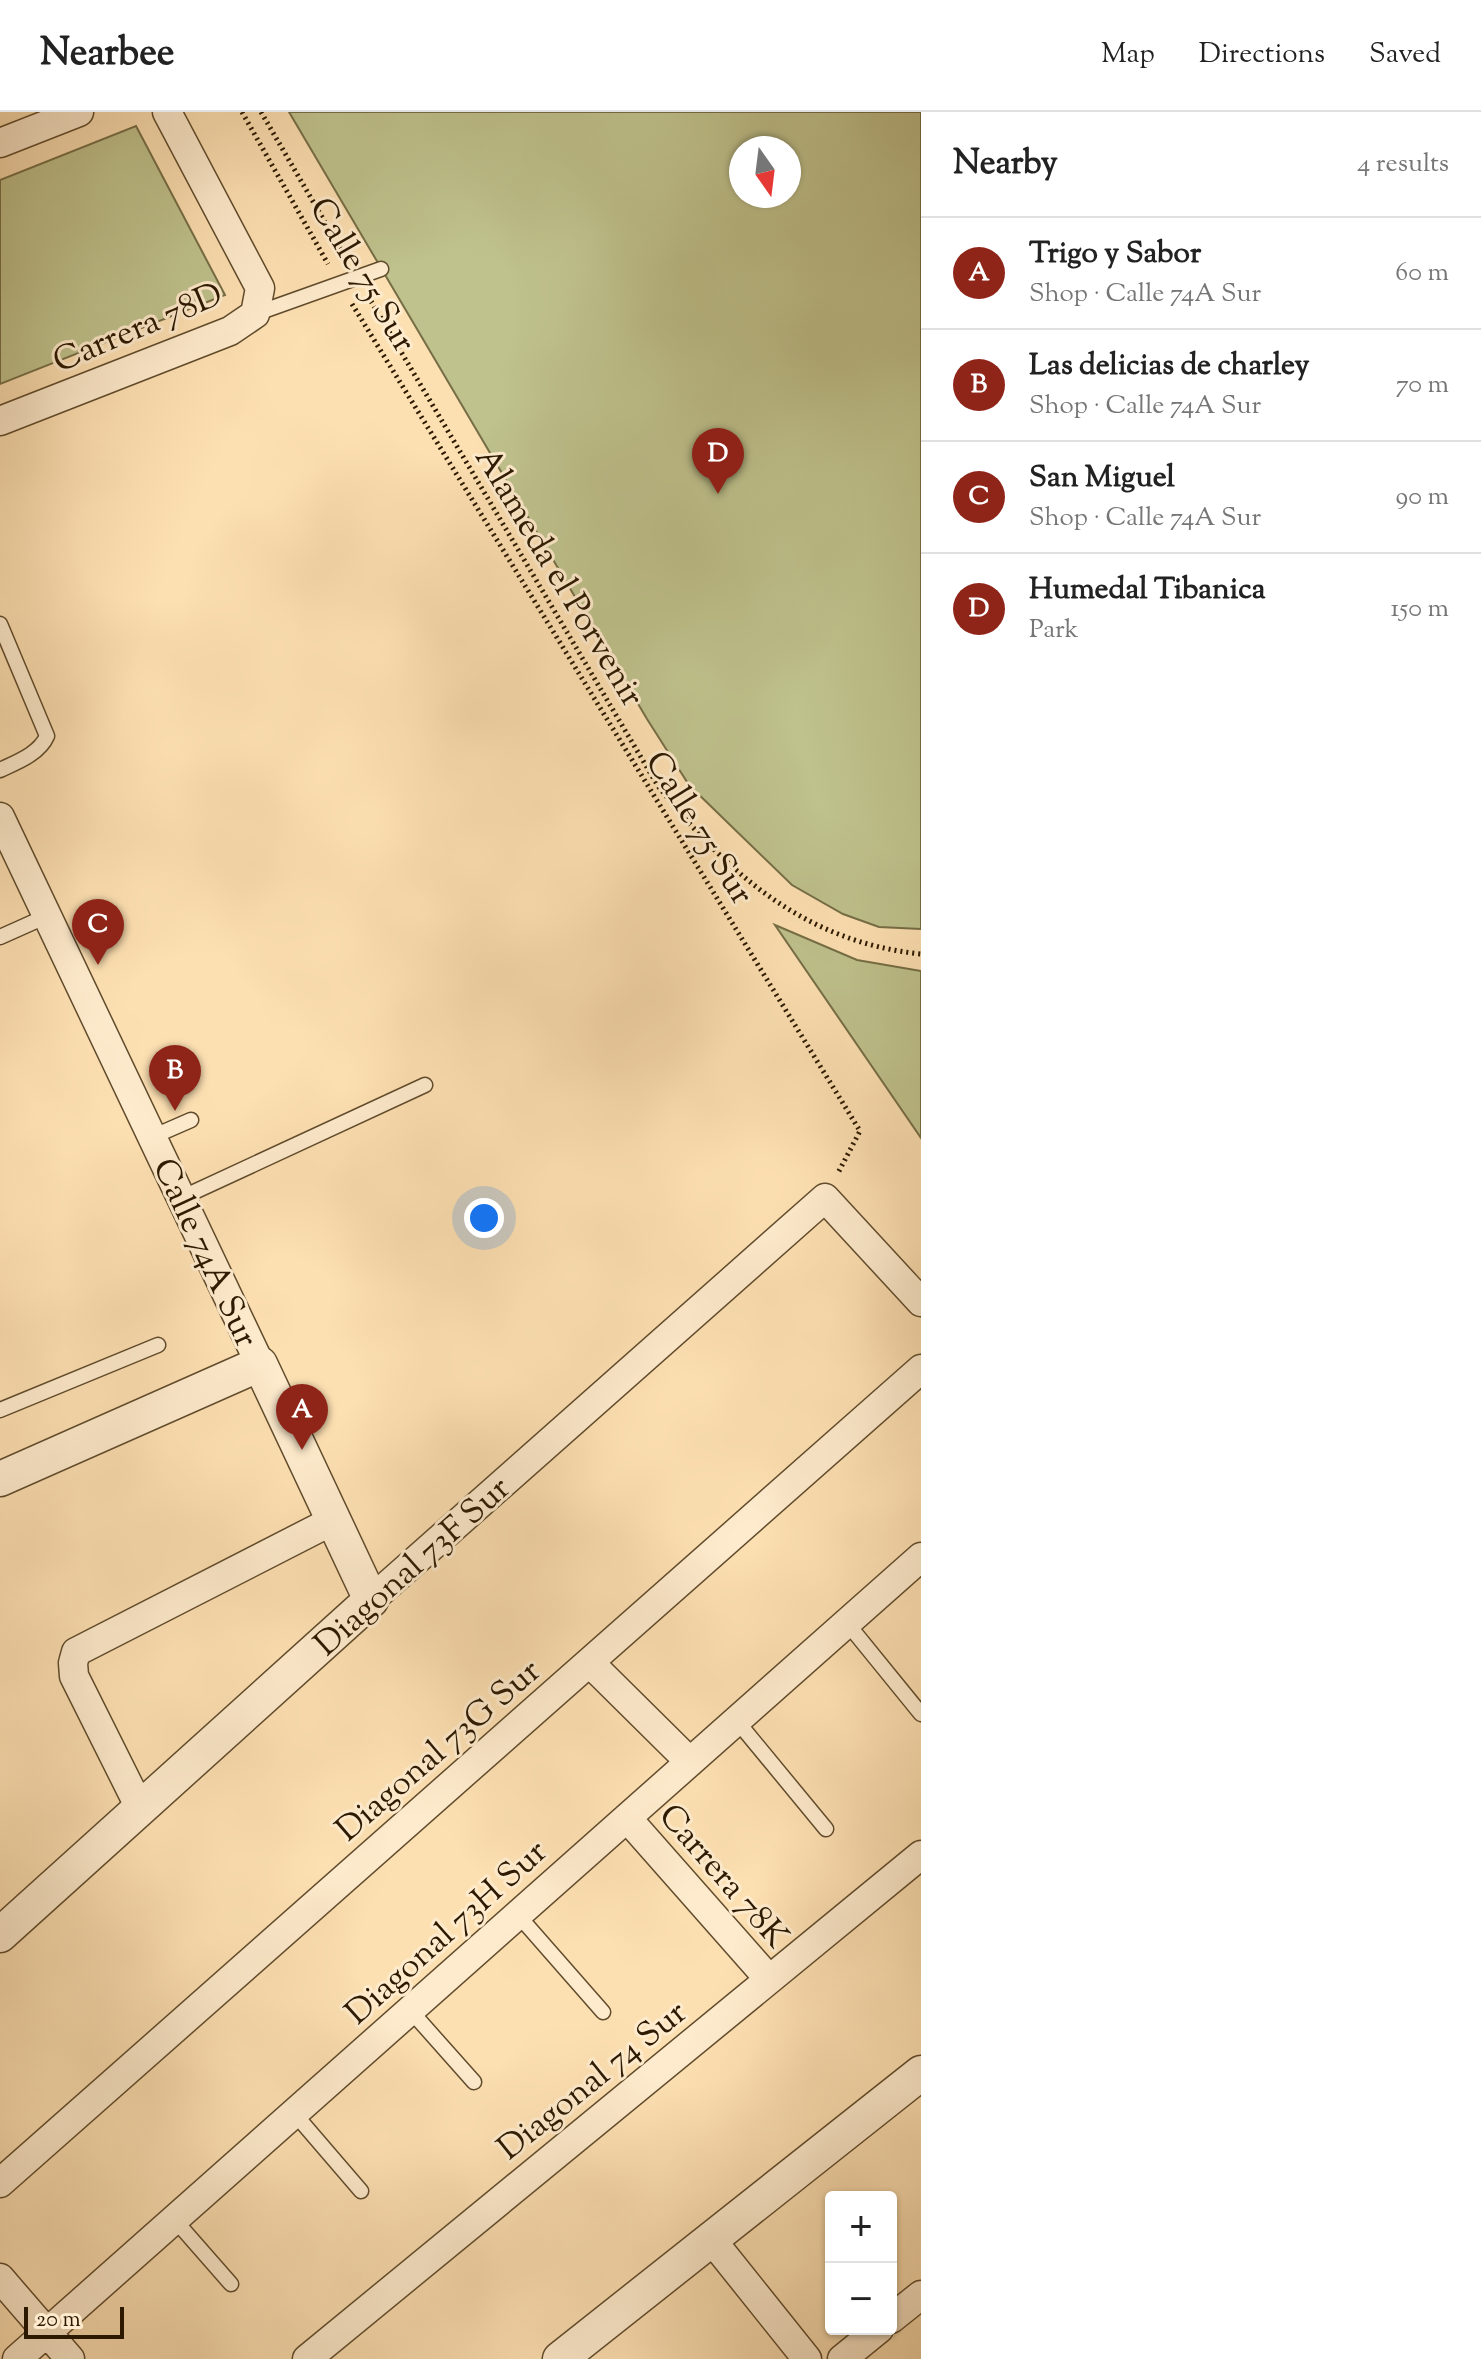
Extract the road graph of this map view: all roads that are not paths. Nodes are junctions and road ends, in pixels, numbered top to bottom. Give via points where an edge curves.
1 (79, 112) edge
2 (167, 112) edge
3 (0, 143) edge
4 (381, 269) dead end
5 (255, 314) junction
6 (0, 421) edge
7 (0, 624) edge
8 (0, 770) edge
9 (4, 834) edge
10 (47, 916) junction
11 (0, 937) edge
12 (425, 1085) dead end
13 (191, 1120) dead end
14 (152, 1137) junction
15 (181, 1198) junction
16 (921, 1302) edge
17 (158, 1345) dead end
18 (260, 1364) junction
19 (921, 1369) edge
20 (0, 1410) edge
21 (0, 1479) edge
22 (334, 1520) junction
23 (921, 1557) edge
24 (371, 1600) junction
25 (847, 1623) junction
26 (590, 1663) junction
27 (921, 1714) edge
28 (737, 1721) junction
29 (690, 1762) junction
30 (140, 1808) junction
31 (627, 1818) junction
32 (826, 1829) dead end
33 (921, 1855) edge
34 (518, 1915) junction
35 (0, 1935) edge
36 (769, 1979) junction
37 (410, 2010) junction
38 (603, 2012) dead end
39 (921, 2073) edge
40 (474, 2082) dead end
41 (294, 2113) junction
42 (0, 2183) edge
43 (361, 2191) dead end
44 (174, 2219) junction
45 (711, 2239) junction
46 (0, 2278) edge
47 (231, 2284) dead end
48 (921, 2295) edge
49 (897, 2314) edge
50 (47, 2332) junction
51 (872, 2335) edge
52 (17, 2359) edge
53 (70, 2359) edge
54 (307, 2359) edge
55 (560, 2359) edge
56 (807, 2359) edge
57 (842, 2359) edge

1 - 3 street
2 - 5 street via 260,288
4 - 5 lane
5 - 6 street, Carrera 78D via 230,331
7 - 8 lane via 47,736 26,758
9 - 10 street, Calle 74A Sur
10 - 11 lane
10 - 14 street, Calle 74A Sur
12 - 15 lane
13 - 14 lane
14 - 15 street, Calle 74A Sur
15 - 18 street, Calle 74A Sur
16 - 24 street, Diagonal 73F Sur via 825,1198
17 - 20 lane
18 - 21 street
18 - 22 street, Calle 74A Sur
19 - 26 street, Diagonal 73G Sur
22 - 24 street, Calle 74A Sur
22 - 30 street via 76,1652 74,1676
23 - 25 street, Diagonal 73H Sur
24 - 30 street, Diagonal 73F Sur
25 - 27 lane
25 - 28 street, Diagonal 73H Sur
26 - 29 street
26 - 42 street, Diagonal 73G Sur
28 - 29 street, Diagonal 73H Sur
28 - 32 lane
29 - 31 street, Diagonal 73H Sur
30 - 35 street, Diagonal 73F Sur
31 - 34 street, Diagonal 73H Sur
31 - 36 street, Carrera 78K
33 - 36 street, Diagonal 74 Sur
34 - 37 street, Diagonal 73H Sur
34 - 38 lane
36 - 54 street, Diagonal 74 Sur
37 - 40 lane
37 - 41 street, Diagonal 73H Sur
39 - 45 street
41 - 43 lane
41 - 44 street, Diagonal 73H Sur
44 - 47 lane
44 - 50 street, Diagonal 73H Sur
45 - 55 street
45 - 56 street
46 - 50 street
48 - 49 street
50 - 52 street, Diagonal 73H Sur
50 - 53 street
51 - 57 street

